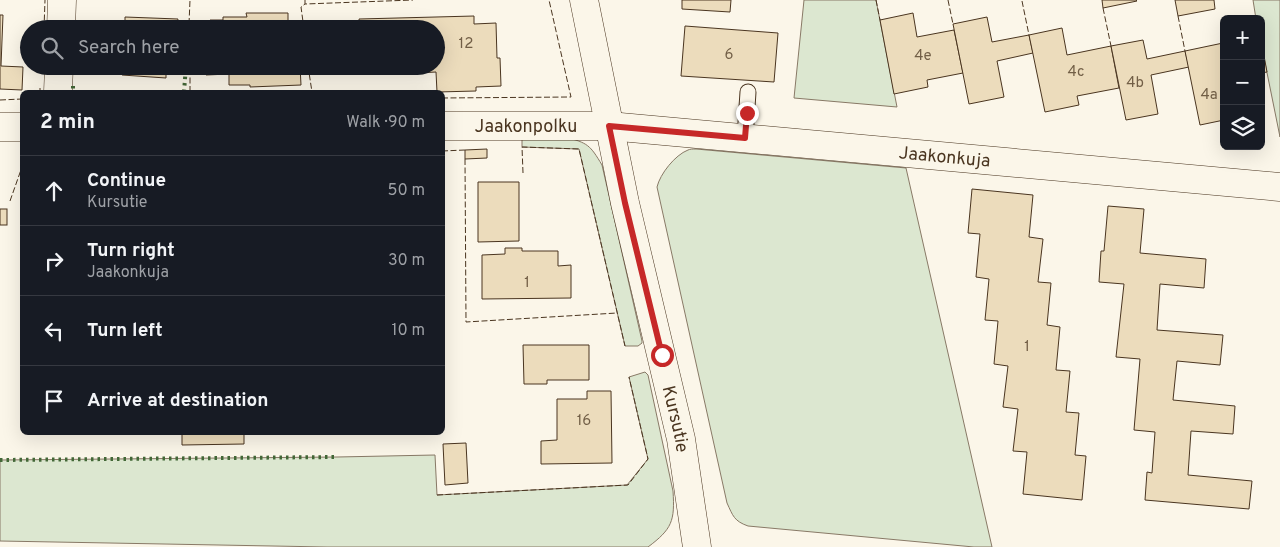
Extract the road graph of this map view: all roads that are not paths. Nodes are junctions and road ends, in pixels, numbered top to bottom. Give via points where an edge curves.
1 (62, 0) edge
2 (584, 0) edge
3 (61, 20) edge
4 (59, 75) edge
5 (58, 90) edge
6 (748, 92) dead end
7 (445, 126) edge
8 (609, 126) junction
9 (0, 127) edge
10 (20, 127) edge
11 (745, 138) junction
12 (1280, 187) edge
13 (697, 547) edge

1 - 3 street
2 - 8 street, Kursutie
4 - 5 street
6 - 11 lane
7 - 8 street, Jaakonpolku
8 - 11 street, Jaakonkuja
8 - 13 street, Kursutie via 681,439
9 - 10 street
11 - 12 street, Jaakonkuja

